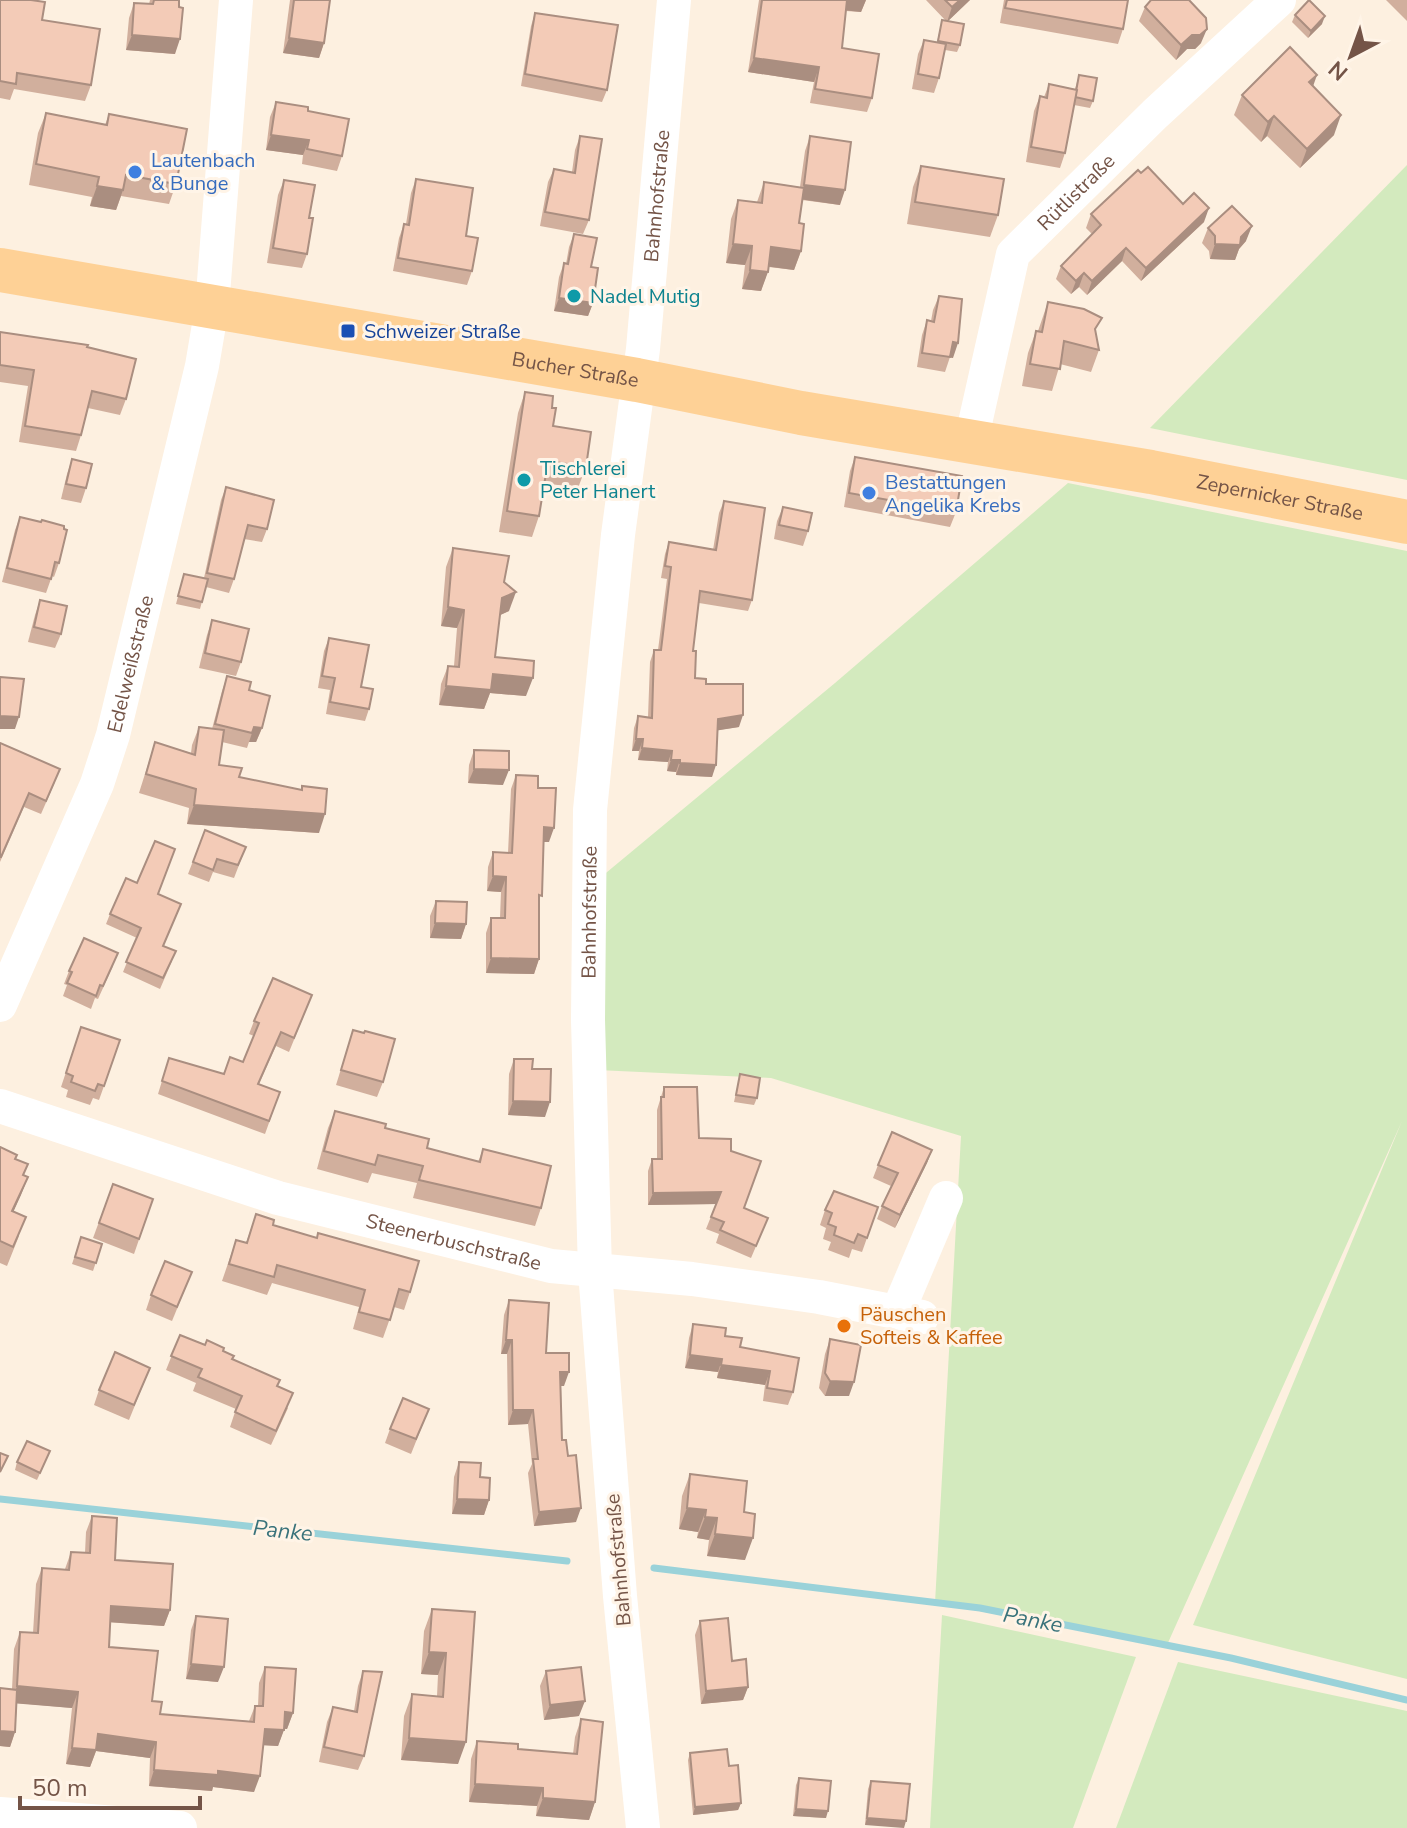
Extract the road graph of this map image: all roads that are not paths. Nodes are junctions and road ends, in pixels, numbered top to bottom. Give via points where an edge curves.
1 (236, 0) edge
2 (674, 0) edge
3 (1279, 0) edge
4 (0, 270) edge
5 (212, 307) junction
6 (637, 380) junction
7 (971, 441) junction
8 (1151, 472) joint
9 (1407, 522) edge
10 (0, 1005) edge
11 (0, 1106) edge
12 (946, 1198) dead end
13 (595, 1271) junction
14 (0, 1814) edge
15 (180, 1828) edge
16 (643, 1828) edge

1 - 5 street
2 - 6 street, Bahnhofstraße
3 - 7 street, Rütlistraße via 1013,254
4 - 5 main road, Bucher Straße
5 - 6 main road, Bucher Straße
5 - 10 street, Edelweißstraße via 200,377 113,735 97,784
6 - 7 main road, Bucher Straße
6 - 13 street, Bahnhofstraße via 590,810 588,1020
7 - 8 main road, Bucher Straße
8 - 9 main road, Zepernicker Straße
11 - 13 street, Steenerbuschstraße via 278,1198 551,1266
12 - 13 street, Steenerbuschstraße via 910,1314 692,1279
13 - 16 street, Bahnhofstraße
14 - 15 street

